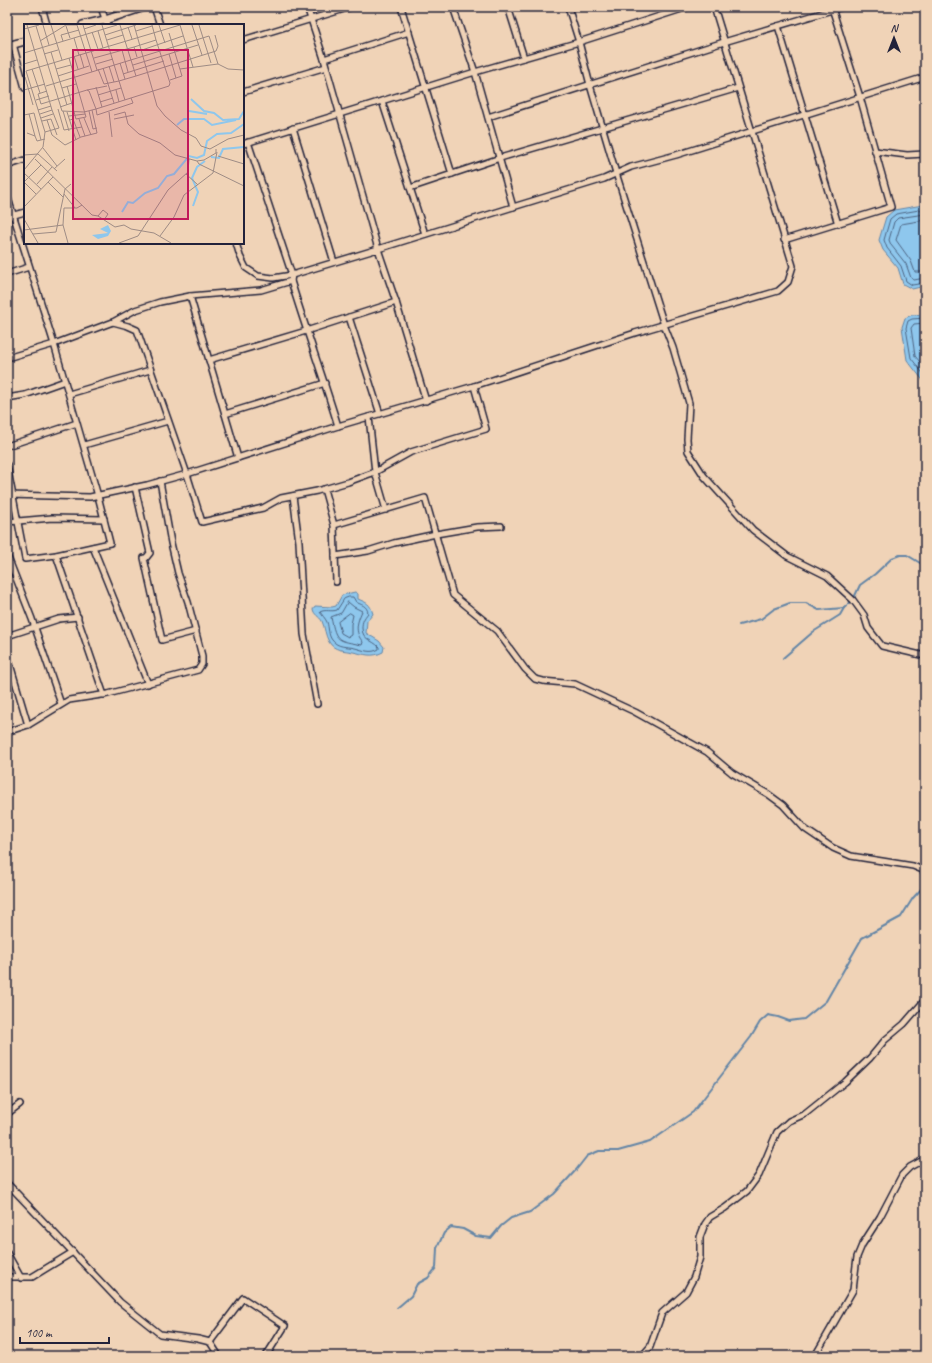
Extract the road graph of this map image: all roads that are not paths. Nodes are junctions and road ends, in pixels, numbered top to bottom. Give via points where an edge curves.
1 (42, 7) edge
2 (101, 7) edge
3 (144, 7) edge
4 (154, 7) edge
5 (307, 7) edge
6 (351, 7) edge
7 (401, 7) edge
8 (453, 7) edge
9 (508, 7) edge
10 (568, 7) edge
11 (688, 7) edge
12 (714, 7) edge
13 (842, 7) edge
14 (832, 8) edge
15 (311, 19) junction
16 (106, 22) edge
17 (47, 24) edge
18 (91, 24) edge
19 (160, 24) edge
20 (778, 26) junction
21 (409, 32) junction
22 (244, 40) edge
23 (24, 41) edge
24 (579, 42) junction
25 (724, 42) junction
26 (10, 45) edge
27 (524, 58) junction
28 (324, 59) junction
29 (326, 66) junction
30 (475, 72) junction
31 (925, 77) edge
32 (24, 85) edge
33 (590, 85) junction
34 (426, 87) junction
35 (738, 88) junction
36 (244, 92) edge
37 (860, 97) junction
38 (382, 101) junction
39 (339, 114) junction
40 (805, 114) junction
41 (488, 117) junction
42 (293, 128) junction
43 (602, 128) junction
44 (752, 131) junction
45 (246, 143) edge
46 (875, 151) junction
47 (925, 154) edge
48 (500, 158) junction
49 (24, 160) edge
50 (7, 166) edge
51 (616, 173) junction
52 (452, 174) junction
53 (410, 188) junction
54 (7, 195) edge
55 (513, 207) junction
56 (24, 212) edge
57 (13, 215) junction
58 (7, 217) edge
59 (838, 224) junction
60 (425, 234) junction
61 (784, 240) junction
62 (236, 244) edge
63 (378, 249) junction
64 (334, 262) junction
65 (29, 267) junction
66 (7, 274) edge
67 (292, 275) junction
68 (291, 281) junction
69 (190, 296) junction
70 (396, 302) junction
71 (349, 317) junction
72 (113, 322) junction
73 (664, 325) junction
74 (306, 331) junction
75 (54, 344) junction
76 (7, 358) edge
77 (209, 360) junction
78 (150, 370) junction
79 (65, 381) junction
80 (325, 383) junction
81 (474, 386) junction
82 (69, 394) junction
83 (7, 398) edge
84 (426, 401) junction
85 (225, 414) junction
86 (380, 414) junction
87 (369, 417) junction
88 (168, 421) junction
89 (77, 423) junction
90 (338, 426) junction
91 (84, 445) junction
92 (7, 446) edge
93 (238, 458) junction
94 (7, 465) edge
95 (375, 472) junction
96 (187, 474) junction
97 (160, 481) junction
98 (135, 487) junction
99 (324, 489) junction
100 (9, 495) edge
101 (98, 496) junction
102 (293, 496) junction
103 (386, 510) junction
104 (104, 519) junction
105 (18, 520) junction
106 (7, 522) edge
107 (334, 525) junction
108 (501, 526) dead end
109 (436, 534) junction
110 (93, 547) junction
111 (7, 555) edge
112 (56, 555) junction
113 (335, 556) junction
114 (336, 582) dead end
115 (78, 617) junction
116 (34, 626) junction
117 (196, 631) junction
118 (7, 636) edge
119 (7, 654) edge
120 (925, 656) edge
121 (148, 684) junction
122 (104, 695) junction
123 (61, 704) junction
124 (317, 704) dead end
125 (28, 725) junction
126 (7, 732) edge
127 (925, 871) edge
128 (923, 1002) edge
129 (925, 1009) edge
130 (20, 1104) dead end
131 (7, 1114) edge
132 (925, 1159) edge
133 (7, 1183) edge
134 (73, 1252) junction
135 (7, 1253) edge
136 (7, 1277) edge
137 (21, 1278) junction
138 (210, 1342) junction
139 (219, 1356) edge
140 (266, 1356) edge
141 (642, 1356) edge
142 (815, 1356) edge

1 - 17 street
2 - 16 street
3 - 16 street
4 - 19 street
5 - 15 street
6 - 15 street
7 - 21 street
8 - 30 street
9 - 27 street
10 - 24 street
11 - 24 street
12 - 25 street
13 - 14 street
14 - 20 street
14 - 37 street
15 - 22 street
15 - 28 street
16 - 18 street
20 - 25 street
20 - 40 street
21 - 28 street
21 - 34 street
23 - 26 street
24 - 27 street
24 - 33 street
25 - 33 street
25 - 35 street
26 - 32 street
27 - 30 street
28 - 29 street
29 - 36 street
29 - 39 street
30 - 34 street
30 - 41 street
31 - 37 street
33 - 41 street
33 - 43 street
34 - 38 street
34 - 52 street
35 - 43 street
35 - 44 street
37 - 40 street
37 - 46 street
38 - 39 street
38 - 53 street
39 - 42 street
39 - 63 street
40 - 44 street
40 - 59 street
41 - 48 street
42 - 45 street
42 - 64 street
43 - 48 street
43 - 51 street
44 - 51 street
44 - 61 street
45 - 67 street
46 - 47 street via 907,155
46 - 59 street via 891,207
48 - 52 street
48 - 55 street
49 - 50 street
51 - 55 street
51 - 73 street
52 - 53 street
53 - 60 street
54 - 57 street
55 - 60 street
56 - 57 street
57 - 58 street
57 - 65 street
59 - 61 street
60 - 63 street
61 - 73 street via 792,266 788,282 778,291
62 - 67 street via 246,268 258,276 273,278
63 - 64 street
63 - 70 street
64 - 67 street
65 - 66 street
65 - 75 street
67 - 68 street
68 - 69 street via 261,290
68 - 74 street
69 - 72 street via 135,310
69 - 77 street
70 - 71 street
70 - 84 street
71 - 74 street
71 - 86 street
72 - 75 street
72 - 78 street via 137,330
73 - 81 street
73 - 120 street via 689,403 688,451 704,476 753,530 787,556 827,576 848,595 864,615 868,628 882,646
74 - 77 street
74 - 80 street
75 - 76 street
75 - 79 street
77 - 85 street
78 - 82 street
78 - 88 street
79 - 82 street
79 - 83 street
80 - 85 street
80 - 90 street
81 - 84 street
81 - 95 street via 486,429 411,452
82 - 89 street
84 - 86 street
85 - 93 street
86 - 87 street
87 - 90 street
87 - 95 street
88 - 91 street
88 - 96 street
89 - 91 street
89 - 92 street
90 - 93 street
91 - 101 street
93 - 96 street
94 - 100 street via 11,481
95 - 99 street
95 - 103 street
96 - 97 street
96 - 102 street via 202,522 263,508 281,498
97 - 98 street
97 - 117 street via 178,574
98 - 101 street
98 - 117 street via 150,553 144,558 162,640
99 - 102 street
99 - 107 street
100 - 101 street
100 - 105 street
101 - 104 street
102 - 124 street via 299,542 304,634
103 - 107 street
103 - 109 street via 425,498
104 - 105 street
104 - 110 street via 110,543
105 - 106 street
105 - 112 street via 25,559
107 - 113 street
108 - 109 street
109 - 113 street via 368,551
109 - 127 street via 453,595 497,632 534,679 575,684 635,712 707,752 732,773 783,805 805,829 833,848 851,856 913,866
110 - 112 street
110 - 121 street
111 - 116 street
112 - 115 street
113 - 114 street
115 - 116 street
115 - 122 street
116 - 118 street
116 - 123 street
117 - 121 street via 202,656 202,664 198,670
119 - 125 street
121 - 122 street
122 - 123 street via 76,698
123 - 125 street
125 - 126 street
128 - 129 street
128 - 141 street via 845,1082 805,1114 789,1121 777,1132 759,1175 747,1191 710,1217 705,1224 700,1237 700,1257 694,1277 686,1292 662,1313 650,1347
130 - 131 street
132 - 142 street via 902,1175 862,1245 857,1257 853,1290
133 - 134 street
134 - 137 street via 32,1277
134 - 138 street via 120,1302 160,1334
135 - 137 street
136 - 137 street
138 - 139 street
138 - 140 street via 243,1298 285,1326

